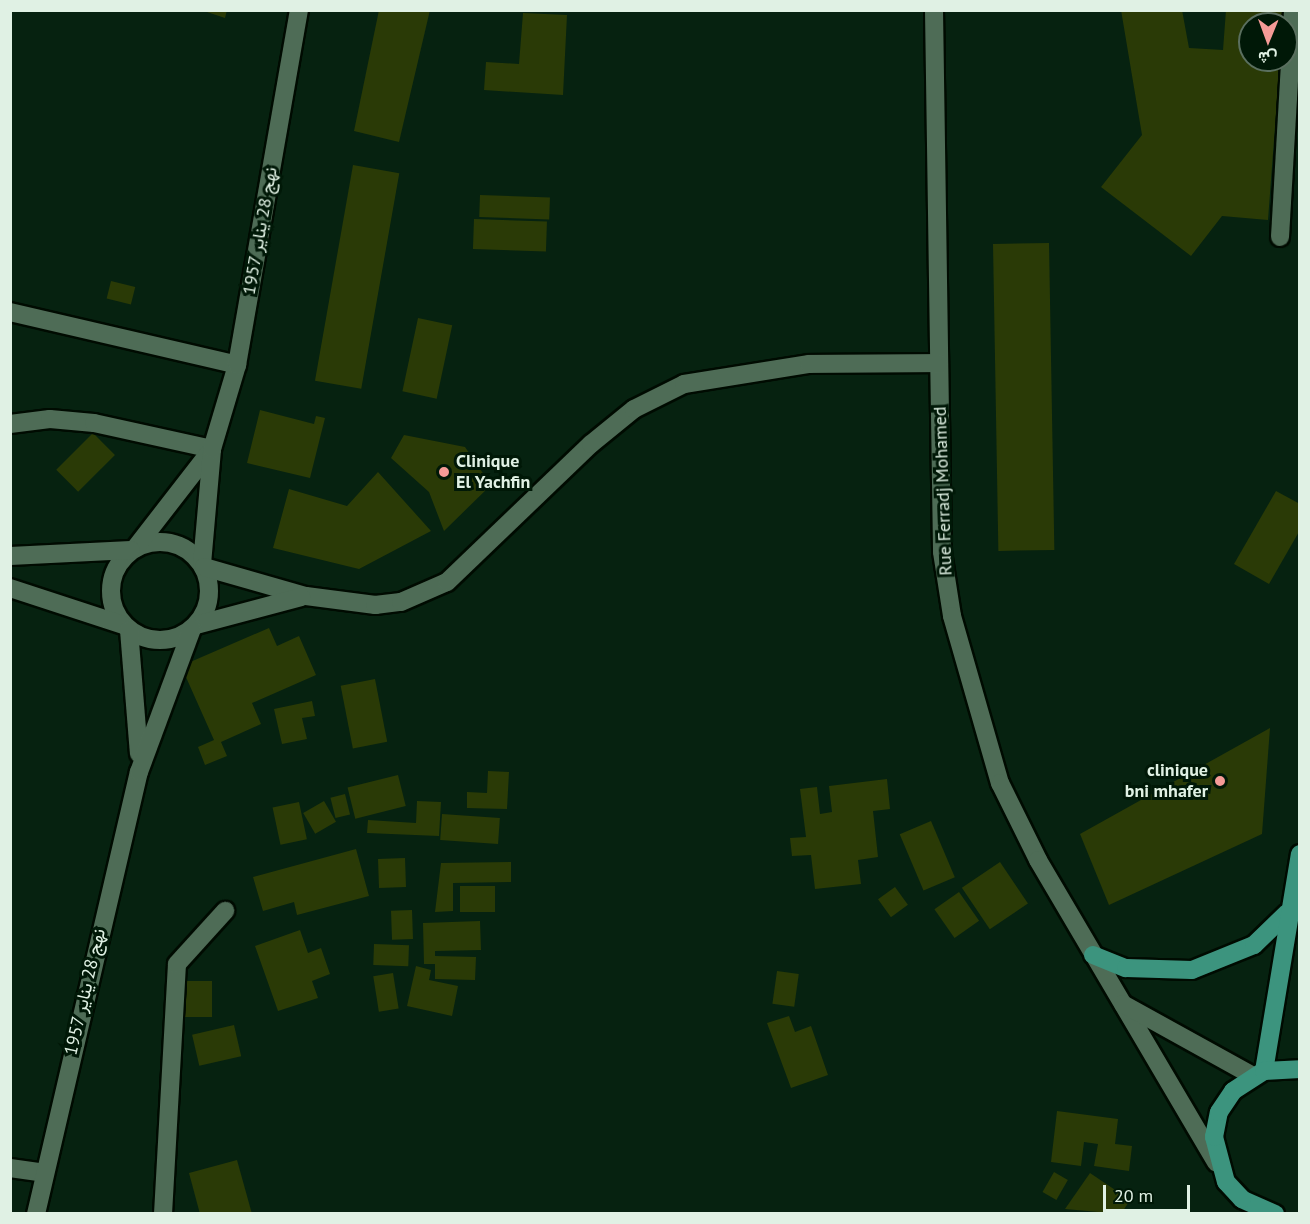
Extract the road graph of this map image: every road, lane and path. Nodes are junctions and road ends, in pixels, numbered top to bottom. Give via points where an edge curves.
1 (299, 10) edge
2 (934, 10) edge
3 (1293, 10) edge
4 (1280, 237) dead end
5 (10, 312) edge
6 (939, 363) junction
7 (237, 365) junction
8 (10, 424) edge
9 (212, 449) junction
10 (134, 548) junction
11 (10, 556) edge
12 (203, 566) junction
13 (10, 588) edge
14 (306, 596) junction
15 (126, 627) junction
16 (194, 627) junction
17 (140, 772) junction
18 (1299, 854) edge
19 (225, 911) dead end
20 (1287, 913) junction
21 (1093, 955) junction
22 (1123, 1004) junction
23 (1299, 1069) edge
24 (1258, 1074) junction
25 (1216, 1161) junction
26 (10, 1168) edge
27 (44, 1173) junction
28 (1242, 1206) edge
29 (36, 1214) edge
30 (164, 1214) edge
31 (1275, 1214) edge

1 - 7 street, نهج 28 يناير 1957
2 - 6 street, Rue Ferradj Mohamed
3 - 4 street
5 - 7 street
6 - 14 street via 809,364 684,384 634,409 591,444 447,582 425,595 375,605
6 - 21 street, Rue Ferradj Mohamed via 942,552 969,688 1000,783
7 - 9 street, نهج 28 يناير 1957
8 - 9 street via 50,419 94,423
9 - 10 street, نهج 28 يناير 1957
9 - 12 street, نهج 28 يناير 1957
10 - 11 street
10 - 12 street via 172,543
10 - 15 street via 113,572 110,586
12 - 14 street
12 - 16 street via 209,597
13 - 15 street
14 - 16 street
15 - 16 street via 161,641
15 - 17 street, نهج 28 يناير 1957
16 - 17 street, نهج 28 يناير 1957
17 - 27 street, نهج 28 يناير 1957
18 - 20 main road
19 - 30 street via 177,964
20 - 21 main road via 1254,945 1192,970 1126,968
20 - 24 main road
21 - 22 street, Rue Ferradj Mohamed
22 - 24 street
22 - 25 street, Rue Ferradj Mohamed
23 - 24 main road
24 - 25 main road via 1219,1112 1214,1137
25 - 28 main road
26 - 27 street
27 - 29 street, نهج 28 يناير 1957
28 - 31 main road

